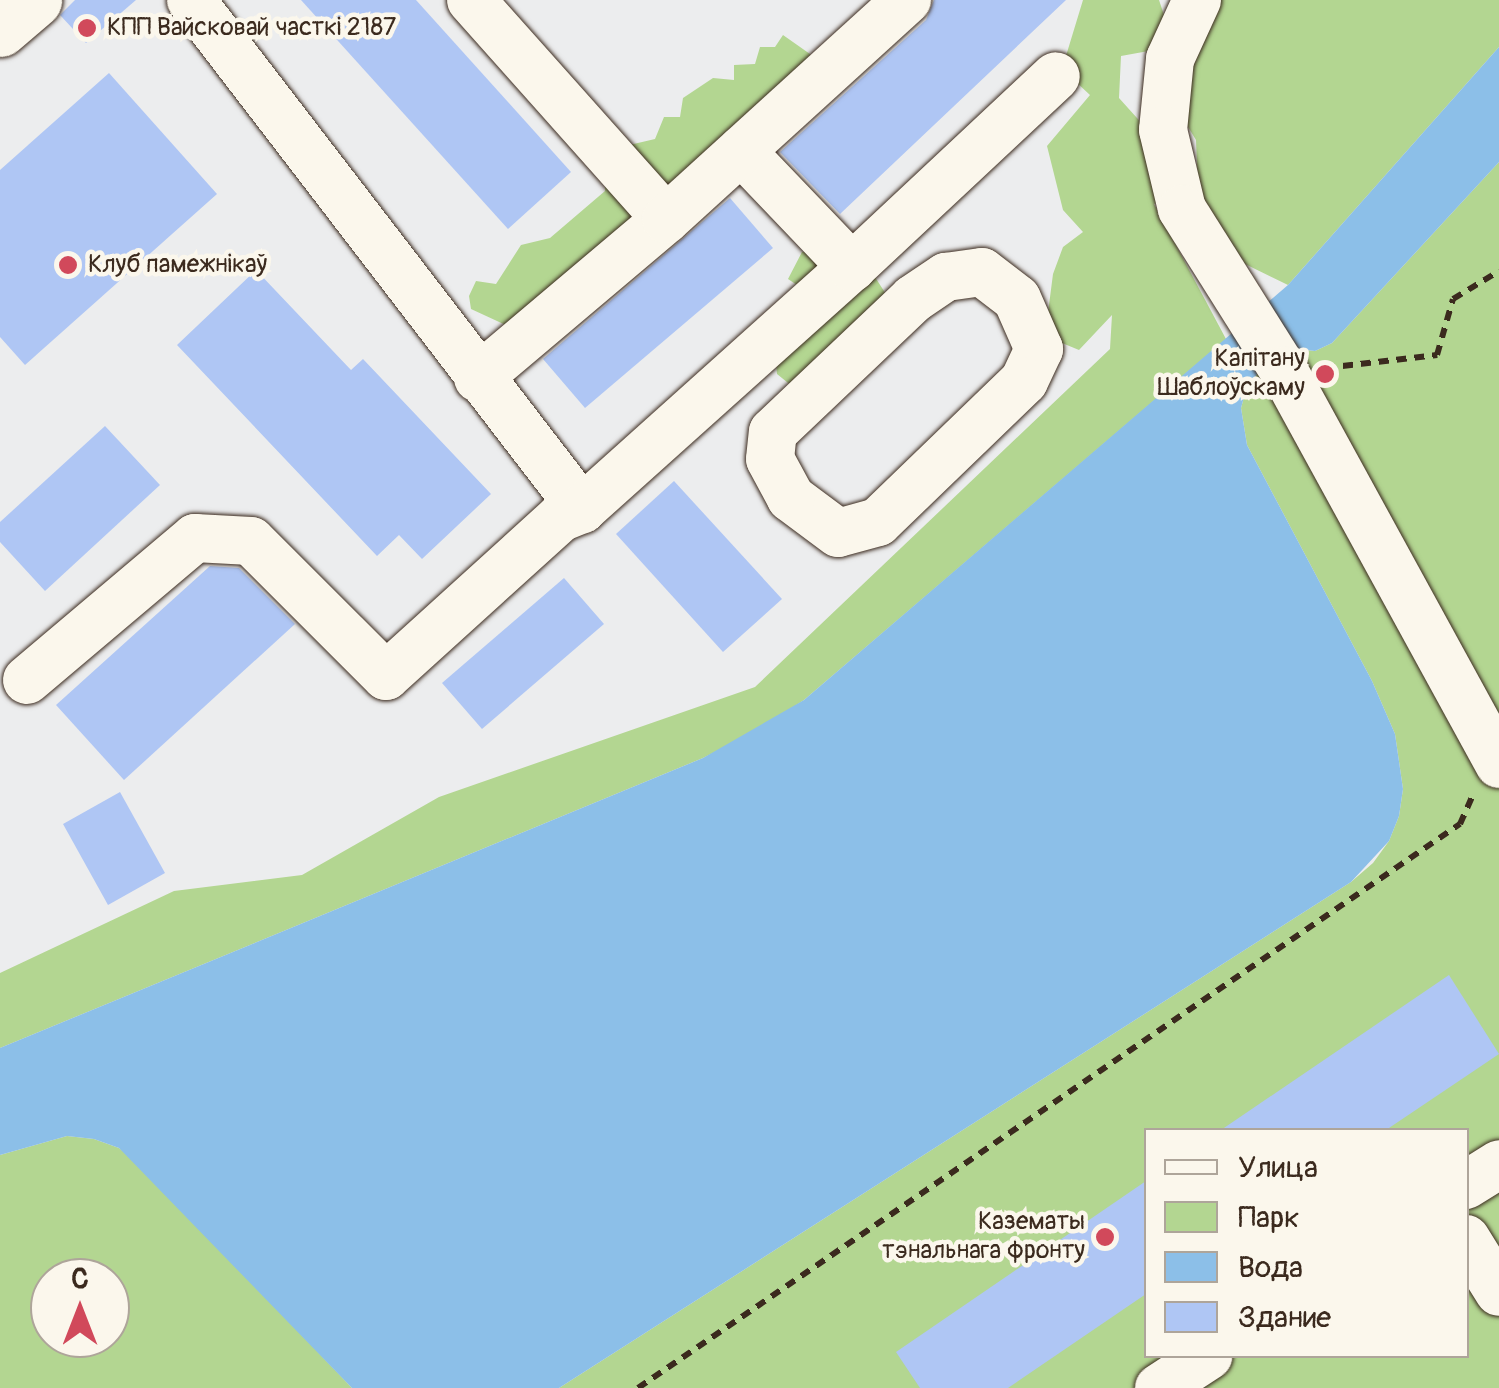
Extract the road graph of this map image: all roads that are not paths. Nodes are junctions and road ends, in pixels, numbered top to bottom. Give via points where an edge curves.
1 (34, 0) edge
2 (191, 0) edge
3 (471, 0) edge
4 (906, 0) edge
5 (1197, 0) edge
6 (0, 29) edge
7 (1056, 76) dead end
8 (741, 151) junction
9 (666, 219) junction
10 (862, 258) junction
11 (913, 299) junction
12 (478, 378) junction
13 (582, 508) junction
14 (27, 680) dead end
15 (1496, 757) edge
16 (1499, 1164) edge
17 (1469, 1183) edge
18 (1469, 1244) edge
19 (1499, 1292) edge
20 (1205, 1358) edge
21 (1158, 1388) edge

1 - 6 main road
2 - 12 street
3 - 9 street
4 - 8 street
5 - 15 street via 1170,59 1163,130 1182,209 1284,371
7 - 10 street
8 - 9 street
8 - 10 street
9 - 12 street
10 - 11 street
10 - 13 street
11 - 11 street via 773,432 770,459 791,498 838,533 878,522 1024,382 1040,349 1017,299 982,272 946,277
12 - 13 street
13 - 14 street via 560,518 386,676 251,541 195,538
16 - 17 street
18 - 19 street
20 - 21 street

